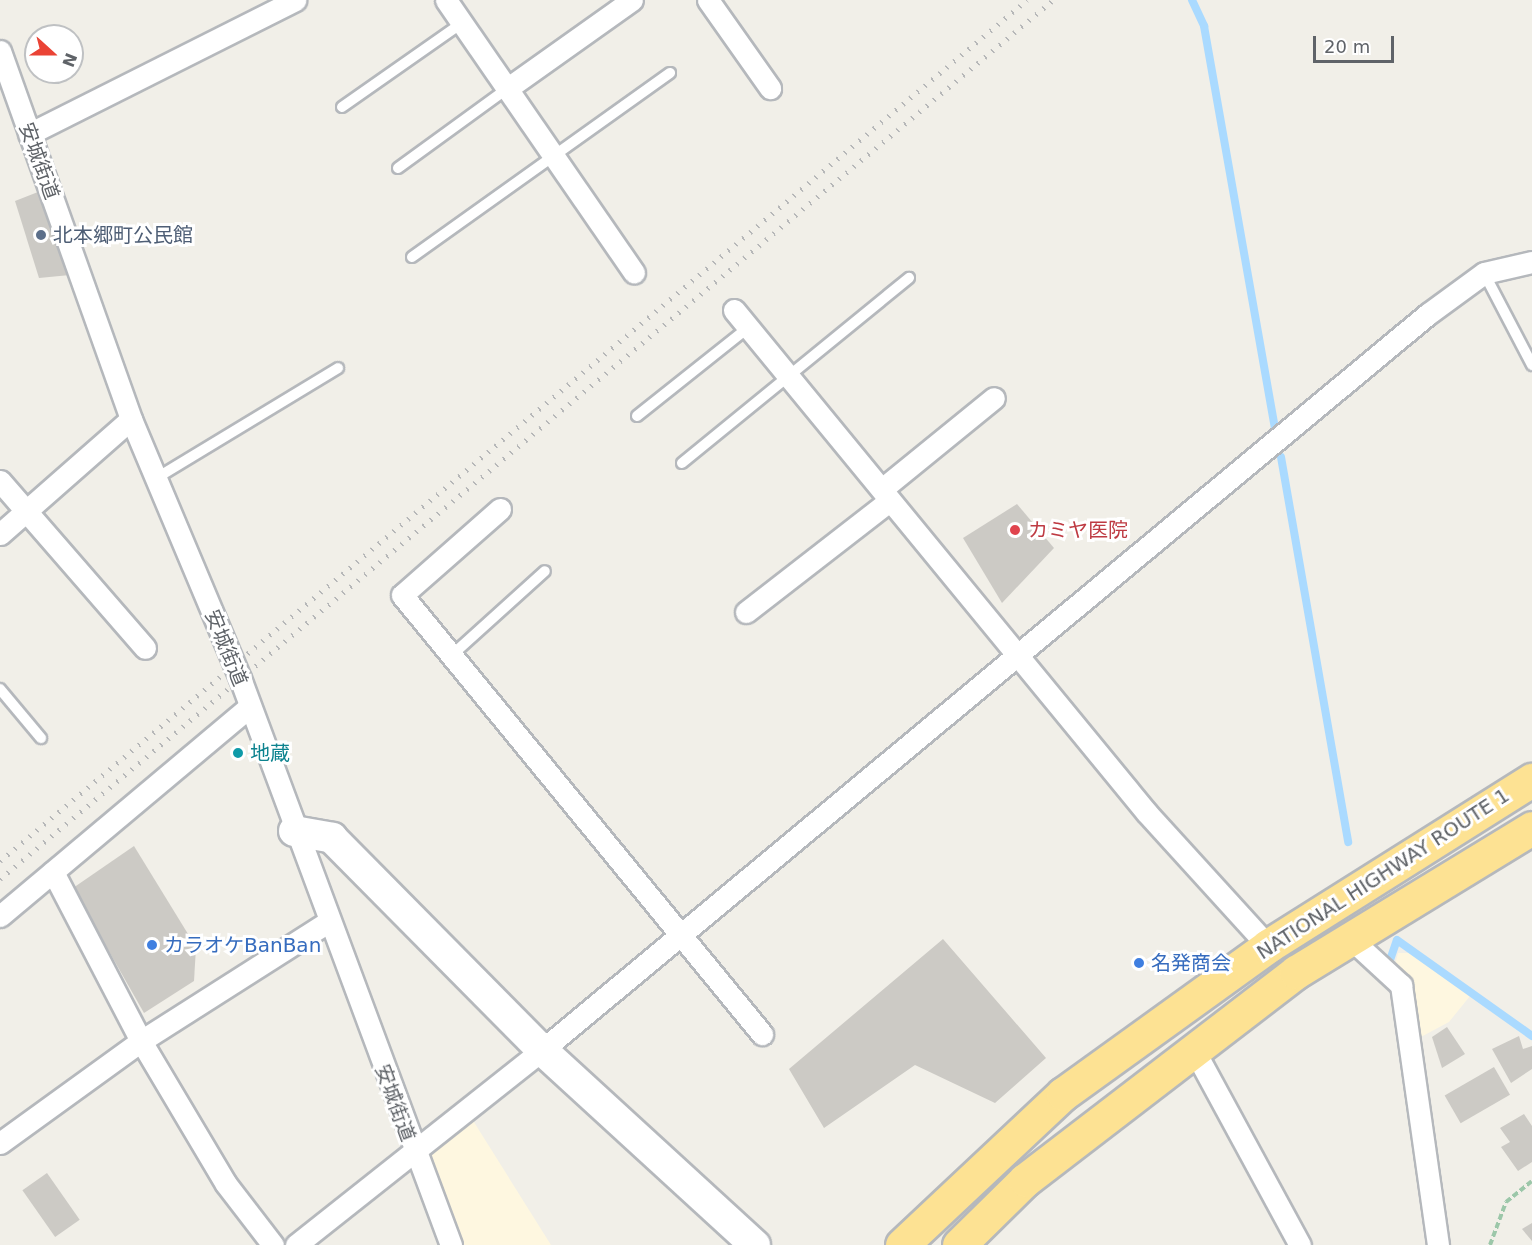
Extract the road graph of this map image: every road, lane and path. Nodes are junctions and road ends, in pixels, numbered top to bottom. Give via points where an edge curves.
1 (295, 0) edge
2 (446, 0) edge
3 (632, 0) edge
4 (708, 0) edge
5 (462, 23) junction
6 (0, 51) edge
7 (670, 73) dead end
8 (508, 88) junction
9 (770, 88) dead end
10 (342, 107) dead end
11 (29, 134) junction
12 (553, 154) junction
13 (398, 168) dead end
14 (412, 256) dead end
15 (1532, 262) edge
16 (634, 273) dead end
17 (1484, 273) junction
18 (909, 278) dead end
19 (734, 310) dead end
20 (751, 326) junction
21 (1532, 365) edge
22 (338, 368) dead end
23 (789, 379) junction
24 (994, 398) dead end
25 (637, 416) dead end
26 (131, 419) junction
27 (682, 463) dead end
28 (154, 479) junction
29 (0, 481) edge
30 (886, 495) junction
31 (500, 509) dead end
32 (27, 512) junction
33 (0, 534) edge
34 (545, 571) dead end
35 (746, 612) dead end
36 (145, 648) dead end
37 (1022, 654) junction
38 (452, 655) junction
39 (0, 689) edge
40 (249, 707) junction
41 (41, 738) dead end
42 (1532, 780) edge
43 (1532, 828) edge
44 (294, 831) junction
45 (53, 872) junction
46 (0, 916) edge
47 (328, 922) junction
48 (680, 934) junction
49 (1352, 940) junction
50 (1268, 946) junction
51 (762, 1034) dead end
52 (141, 1041) junction
53 (542, 1050) junction
54 (1194, 1050) junction
55 (0, 1143) edge
56 (413, 1154) junction
57 (1532, 1181) edge
58 (273, 1245) edge
59 (297, 1245) edge
60 (451, 1245) edge
61 (755, 1245) edge
62 (902, 1245) edge
63 (959, 1245) edge
64 (1300, 1245) edge
65 (1438, 1245) edge
66 (1490, 1245) edge

1 - 11 street
2 - 5 street
3 - 8 street
4 - 9 street
5 - 8 street
5 - 10 lane
6 - 11 street, 安城街道
7 - 12 lane
8 - 12 street
8 - 13 lane
11 - 26 street, 安城街道
12 - 14 lane
12 - 16 street
15 - 17 street
17 - 21 lane
17 - 37 street
18 - 23 lane
19 - 20 street
20 - 23 street
20 - 25 lane
22 - 28 lane
23 - 27 lane
23 - 30 street
24 - 30 street
26 - 28 street, 安城街道
26 - 32 street
28 - 40 street, 安城街道
29 - 32 street
30 - 35 street
30 - 37 street
31 - 38 street via 402,595
32 - 33 street
32 - 36 street
34 - 38 lane
37 - 48 street
37 - 50 street via 1147,813
38 - 48 street
39 - 41 lane
40 - 44 street, 安城街道
40 - 45 street
42 - 50 highway, NATIONAL HIGHWAY ROUTE 1
43 - 49 highway, NATIONAL HIGHWAY ROUTE 1
44 - 47 street, 安城街道
44 - 53 street via 332,838
45 - 46 street
45 - 52 street
47 - 52 street
47 - 56 street, 安城街道
48 - 51 street
48 - 53 street
49 - 54 highway, NATIONAL HIGHWAY ROUTE 1 via 1296,972
49 - 65 street via 1401,985
50 - 62 highway, NATIONAL HIGHWAY ROUTE 1 via 1063,1094
52 - 55 street
52 - 58 street via 226,1184
53 - 56 street
53 - 61 street
54 - 63 highway, NATIONAL HIGHWAY ROUTE 1 via 1025,1180
54 - 64 street
56 - 59 street
56 - 60 street, 安城街道
57 - 66 path via 1506,1202

